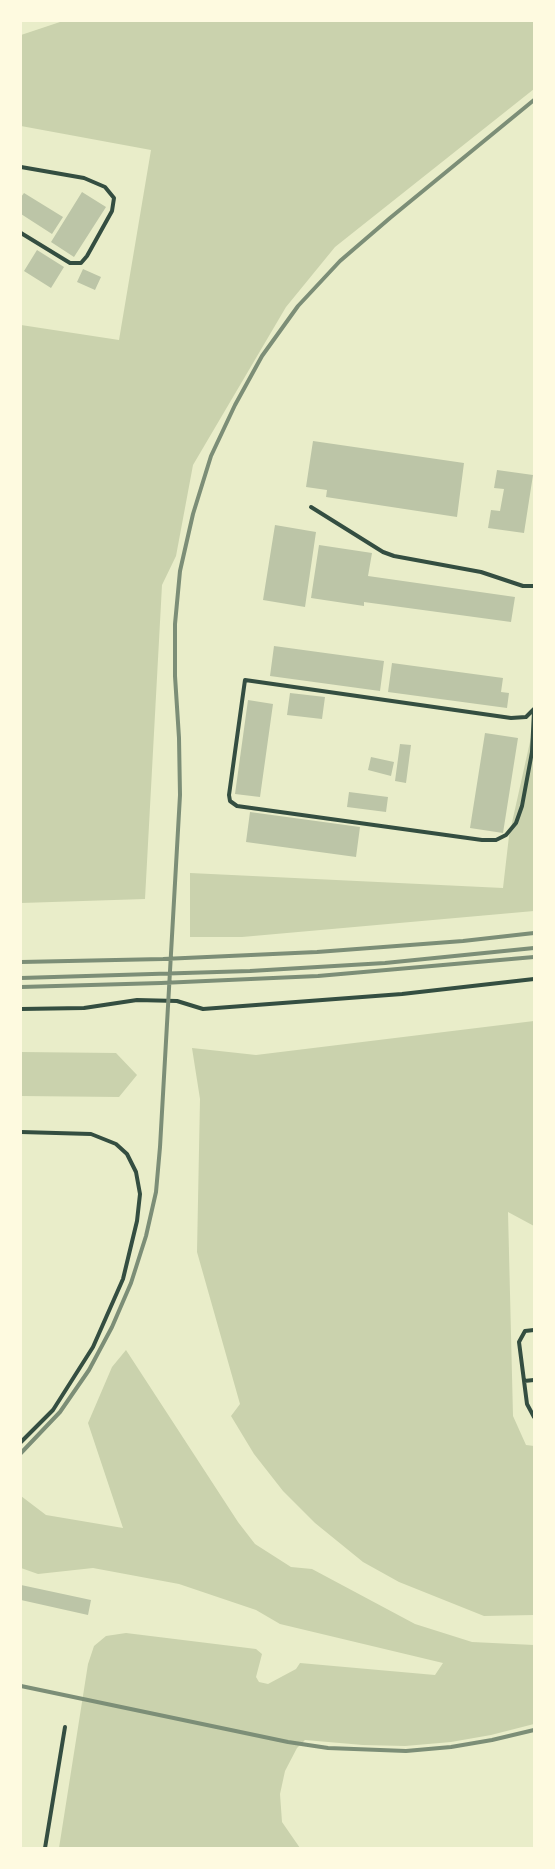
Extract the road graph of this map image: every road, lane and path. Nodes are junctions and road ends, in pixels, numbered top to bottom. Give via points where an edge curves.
1 (21, 167) edge
2 (21, 234) edge
3 (311, 507) dead end
4 (534, 586) edge
5 (534, 710) edge
6 (534, 979) edge
7 (21, 1009) edge
8 (21, 1132) edge
9 (534, 1330) edge
10 (534, 1380) edge
11 (524, 1381) junction
12 (534, 1417) edge
13 (21, 1442) edge
14 (65, 1727) dead end
15 (45, 1848) edge

1 - 2 lane via 84,178 105,187 114,198 112,211 80,263 70,263
3 - 4 lane via 394,556
5 - 5 lane via 526,717 511,718 245,680 230,801 237,806 496,840 506,835 516,823 522,806 532,752
6 - 7 lane via 402,994 203,1009 176,1001 137,1000 84,1008
8 - 13 lane via 91,1134 116,1144 127,1154 136,1172 140,1194 137,1221 122,1280 93,1347 52,1410
9 - 11 lane via 525,1331 519,1342
10 - 11 lane
11 - 12 lane via 527,1404
14 - 15 lane

